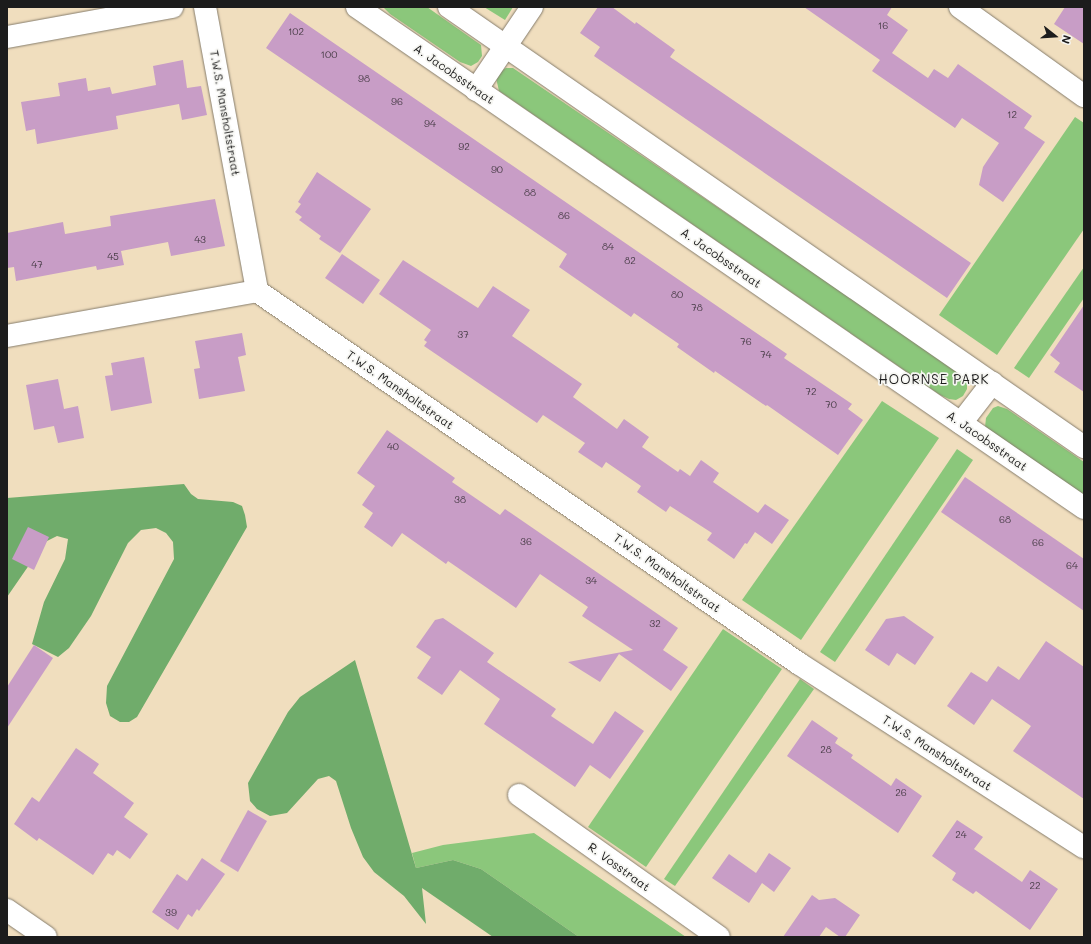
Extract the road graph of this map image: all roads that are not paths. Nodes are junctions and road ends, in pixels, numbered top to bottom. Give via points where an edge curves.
1 (172, 7) edge
2 (205, 7) edge
3 (357, 7) edge
4 (449, 7) edge
5 (532, 7) edge
6 (960, 7) edge
7 (7, 37) edge
8 (505, 45) junction
9 (476, 90) junction
10 (1084, 96) edge
11 (257, 291) junction
12 (7, 336) edge
13 (992, 383) junction
14 (962, 424) junction
15 (1084, 446) edge
16 (1084, 508) edge
17 (519, 795) dead end
18 (1084, 847) edge
19 (7, 910) edge
20 (46, 937) edge
21 (719, 937) edge

1 - 7 street
2 - 11 street, T.W.S. Mansholtstraat
3 - 9 street, A. Jacobsstraat
4 - 8 street
5 - 8 street
6 - 10 street
8 - 9 street
8 - 13 street
9 - 14 street, A. Jacobsstraat
11 - 12 street
11 - 18 street, T.W.S. Mansholtstraat via 798,663
13 - 14 street
13 - 15 street
14 - 16 street, A. Jacobsstraat
17 - 21 street, R. Vosstraat
19 - 20 street

